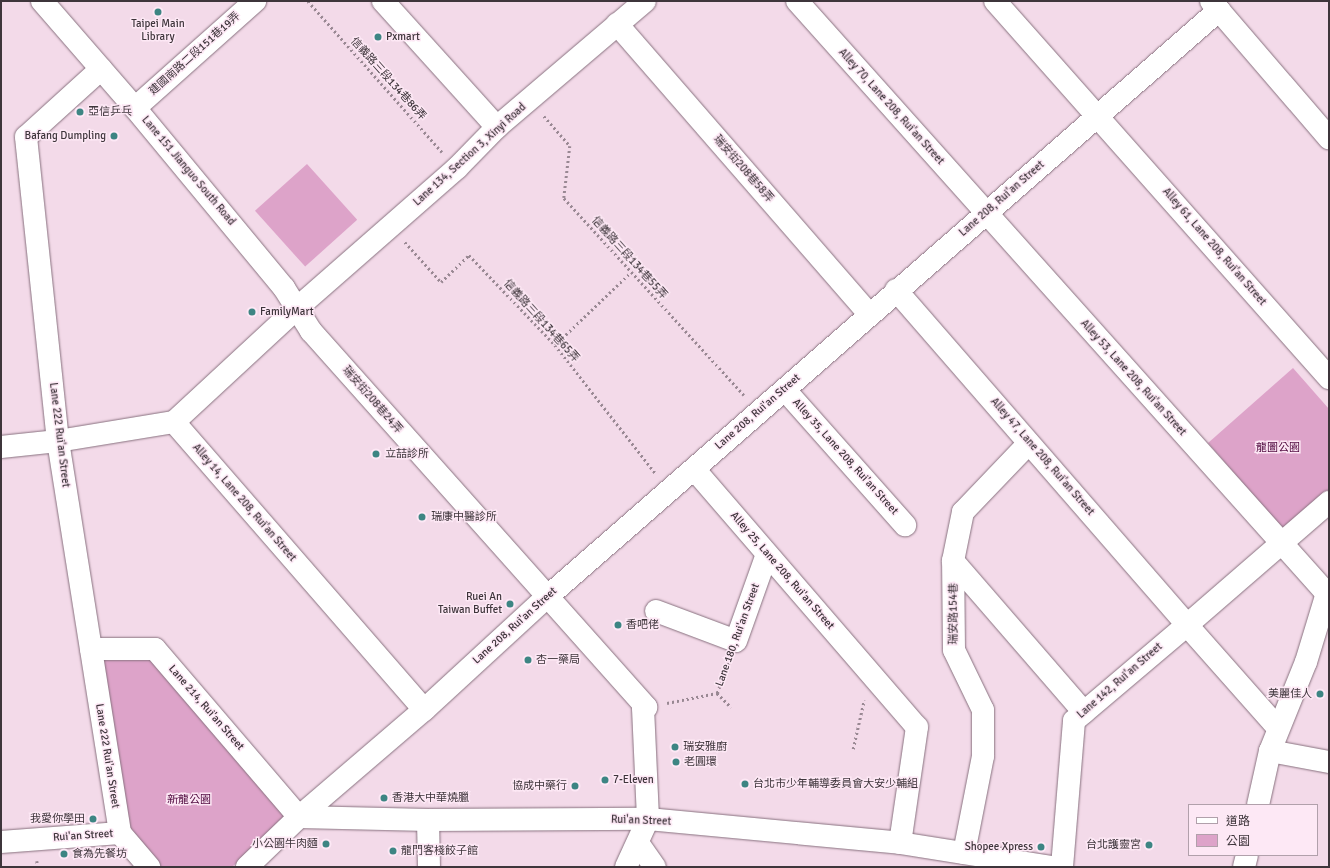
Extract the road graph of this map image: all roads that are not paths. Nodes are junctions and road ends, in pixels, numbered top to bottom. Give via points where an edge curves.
1 (42, 1) edge
2 (255, 1) edge
3 (383, 1) edge
4 (645, 1) edge
5 (797, 1) edge
6 (995, 1) edge
7 (1215, 5) edge
8 (617, 24) junction
9 (102, 69) junction
10 (135, 108) junction
11 (1099, 116) junction
12 (497, 127) junction
13 (1329, 138) edge
14 (986, 213) junction
15 (896, 290) junction
16 (296, 309) junction
17 (869, 314) junction
18 (1329, 378) edge
19 (785, 390) junction
20 (174, 422) junction
21 (58, 441) junction
22 (1029, 443) junction
23 (1, 447) edge
24 (694, 469) junction
25 (1329, 502) edge
26 (905, 525) dead end
27 (1281, 543) junction
28 (767, 554) junction
29 (953, 561) junction
30 (1328, 594) edge
31 (546, 598) junction
32 (656, 611) dead end
33 (1187, 624) junction
34 (91, 649) junction
35 (424, 710) junction
36 (1084, 712) junction
37 (1278, 728) junction
38 (1270, 751) junction
39 (1329, 762) edge
40 (1258, 804) edge
41 (299, 817) junction
42 (648, 819) junction
43 (428, 820) junction
44 (120, 833) junction
45 (1, 842) edge
46 (900, 842) junction
47 (638, 843) junction
48 (964, 853) junction
49 (1247, 856) edge
50 (149, 867) edge
51 (247, 867) edge
52 (429, 867) edge
53 (626, 867) edge
54 (655, 867) edge
55 (1052, 867) edge
56 (1062, 867) edge
57 (1244, 867) edge

1 - 9 street, Lane 151 Jianguo South Road
2 - 10 street, 建國南路二段151巷19弄
3 - 12 street
4 - 8 street, Lane 134, Section 3, Xinyi Road
5 - 14 street, Alley 70, Lane 208, Rui'an Street
6 - 11 street, Alley 61, Lane 208, Rui'an Street
7 - 11 street, Lane 208, Rui'an Street
7 - 13 street
8 - 12 street, Lane 134, Section 3, Xinyi Road
8 - 17 street, 瑞安街208巷58弄
9 - 10 street, Lane 151 Jianguo South Road
9 - 21 street, Lane 222 Rui'an Street via 26,137
10 - 16 street, Lane 151 Jianguo South Road via 284,288
11 - 14 street, Lane 208, Rui'an Street
11 - 18 street, Alley 61, Lane 208, Rui'an Street
12 - 16 street, Lane 134, Section 3, Xinyi Road via 457,168
14 - 15 street, Lane 208, Rui'an Street
14 - 27 street, Alley 53, Lane 208, Rui'an Street
15 - 17 street, Lane 208, Rui'an Street
15 - 22 street, Alley 47, Lane 208, Rui'an Street
16 - 20 street
16 - 31 street, 瑞安街208巷24弄 via 311,330
17 - 19 street, Lane 208, Rui'an Street
19 - 24 street, Lane 208, Rui'an Street
19 - 26 street, Alley 35, Lane 208, Rui'an Street
20 - 21 street
20 - 35 street, Alley 14, Lane 208, Rui'an Street
21 - 23 street
21 - 34 street, Lane 222 Rui'an Street
22 - 29 street, 瑞安路154巷 via 963,512
22 - 33 street, Alley 47, Lane 208, Rui'an Street
24 - 28 street, Alley 25, Lane 208, Rui'an Street
24 - 31 street, Lane 208, Rui'an Street
25 - 27 street, Lane 142, Rui'an Street
27 - 30 street, Alley 53, Lane 208, Rui'an Street
27 - 33 street, Lane 142, Rui'an Street
28 - 32 street, Lane 180, Rui'an Street via 736,642
28 - 46 street, Alley 25, Lane 208, Rui'an Street via 917,727
29 - 36 street
29 - 48 street, 瑞安路154巷 via 954,650 983,710 983,756
30 - 37 street via 1306,662
31 - 35 street, Lane 208, Rui'an Street
31 - 42 street, 瑞安街208巷24弄 via 644,707
33 - 36 street, Lane 142, Rui'an Street
33 - 37 street, Alley 47, Lane 208, Rui'an Street
34 - 41 street, Lane 214, Rui'an Street via 155,649
34 - 44 street, Lane 222 Rui'an Street
35 - 41 street, Lane 208, Rui'an Street
36 - 56 street, Lane 142, Rui'an Street via 1074,721
37 - 38 street
38 - 39 street
38 - 40 street
41 - 43 street, Rui'an Street
41 - 51 street
42 - 43 street, Rui'an Street
42 - 46 street, Rui'an Street
42 - 47 street
43 - 52 street
44 - 45 street, Rui'an Street
44 - 50 street, Rui'an Street
46 - 48 street, Rui'an Street
47 - 53 street
47 - 54 street
48 - 55 street, Rui'an Street
49 - 57 street

